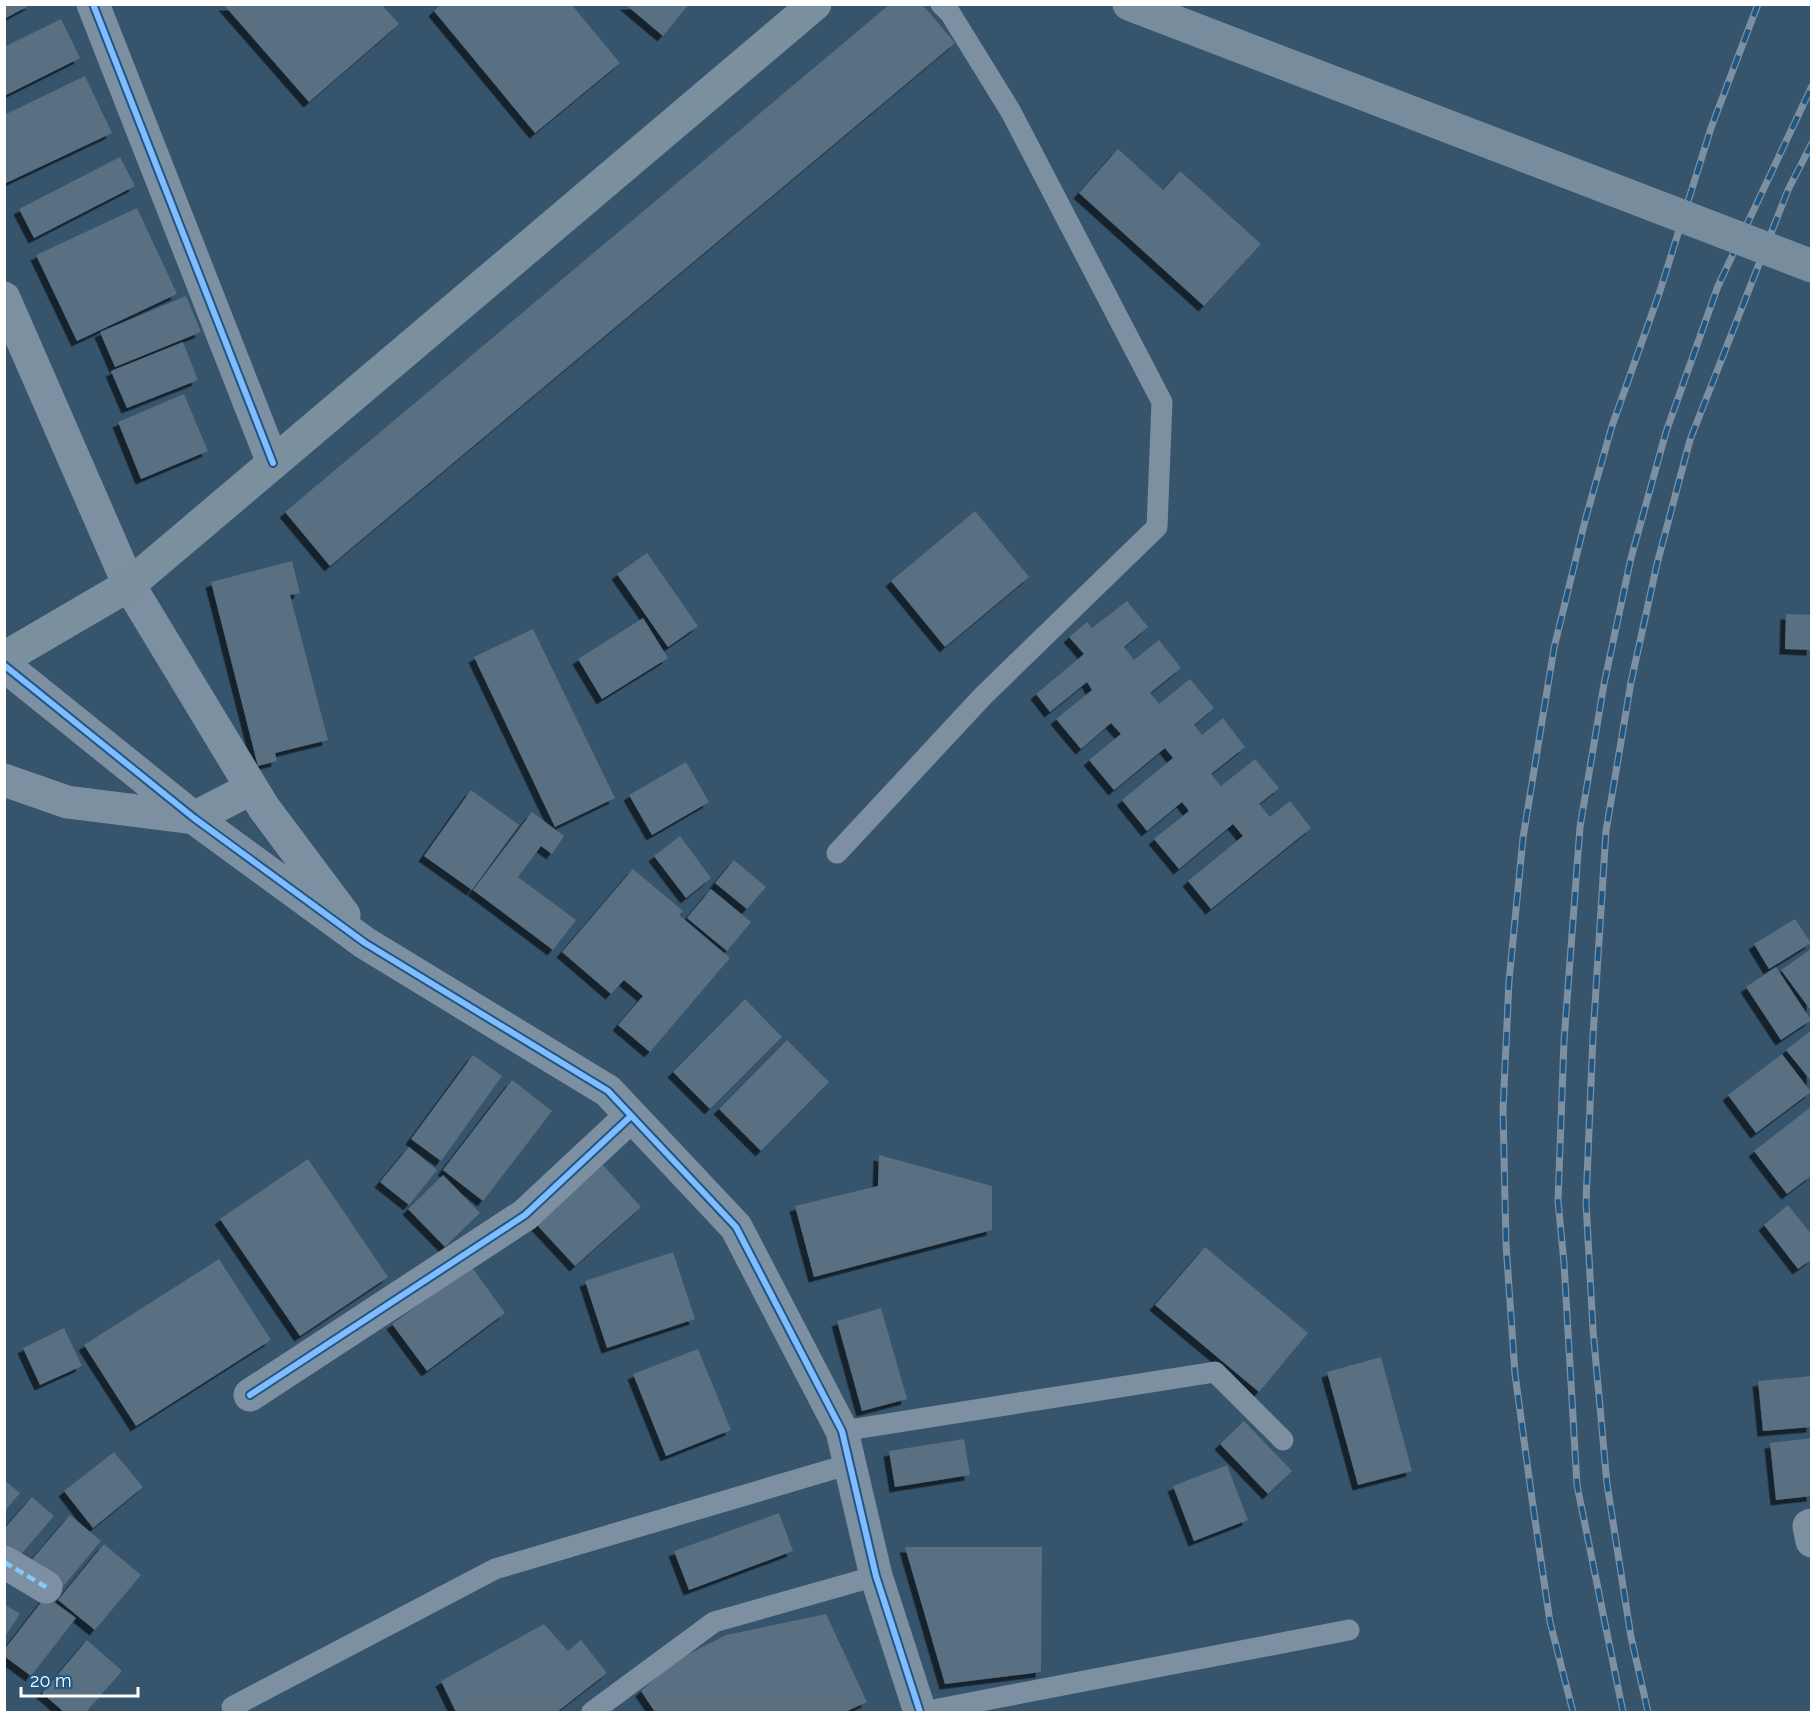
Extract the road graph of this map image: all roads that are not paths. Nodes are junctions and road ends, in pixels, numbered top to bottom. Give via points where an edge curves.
1 (93, 4) edge
2 (815, 4) edge
3 (941, 4) edge
4 (1129, 4) edge
5 (1812, 266) edge
6 (4, 298) edge
7 (273, 463) junction
8 (129, 585) junction
9 (4, 658) edge
10 (4, 665) edge
11 (4, 780) edge
12 (252, 788) junction
13 (194, 818) junction
14 (837, 853) dead end
15 (365, 943) junction
16 (631, 1116) junction
17 (250, 1395) dead end
18 (842, 1431) junction
19 (1283, 1440) dead end
20 (850, 1464) junction
21 (1812, 1525) edge
22 (1812, 1541) edge
23 (4, 1562) edge
24 (876, 1576) junction
25 (46, 1587) dead end
26 (1349, 1630) dead end
27 (232, 1707) dead end
28 (592, 1713) edge
29 (922, 1713) edge

1 - 7 street
2 - 7 main road
3 - 14 lane via 1011,112 1162,402 1157,527 983,696
4 - 5 main road, bridge
6 - 8 street
7 - 8 main road
8 - 9 main road
8 - 12 street
10 - 13 street
11 - 13 street via 67,802
12 - 13 street
12 - 15 street
13 - 15 street
15 - 16 street via 608,1091
16 - 17 street via 525,1215
16 - 18 street via 736,1227
18 - 19 lane via 1215,1372
18 - 20 street
20 - 24 street
20 - 27 lane via 495,1569
21 - 22 street
23 - 25 street
24 - 28 lane via 714,1622
24 - 29 street
26 - 29 lane

